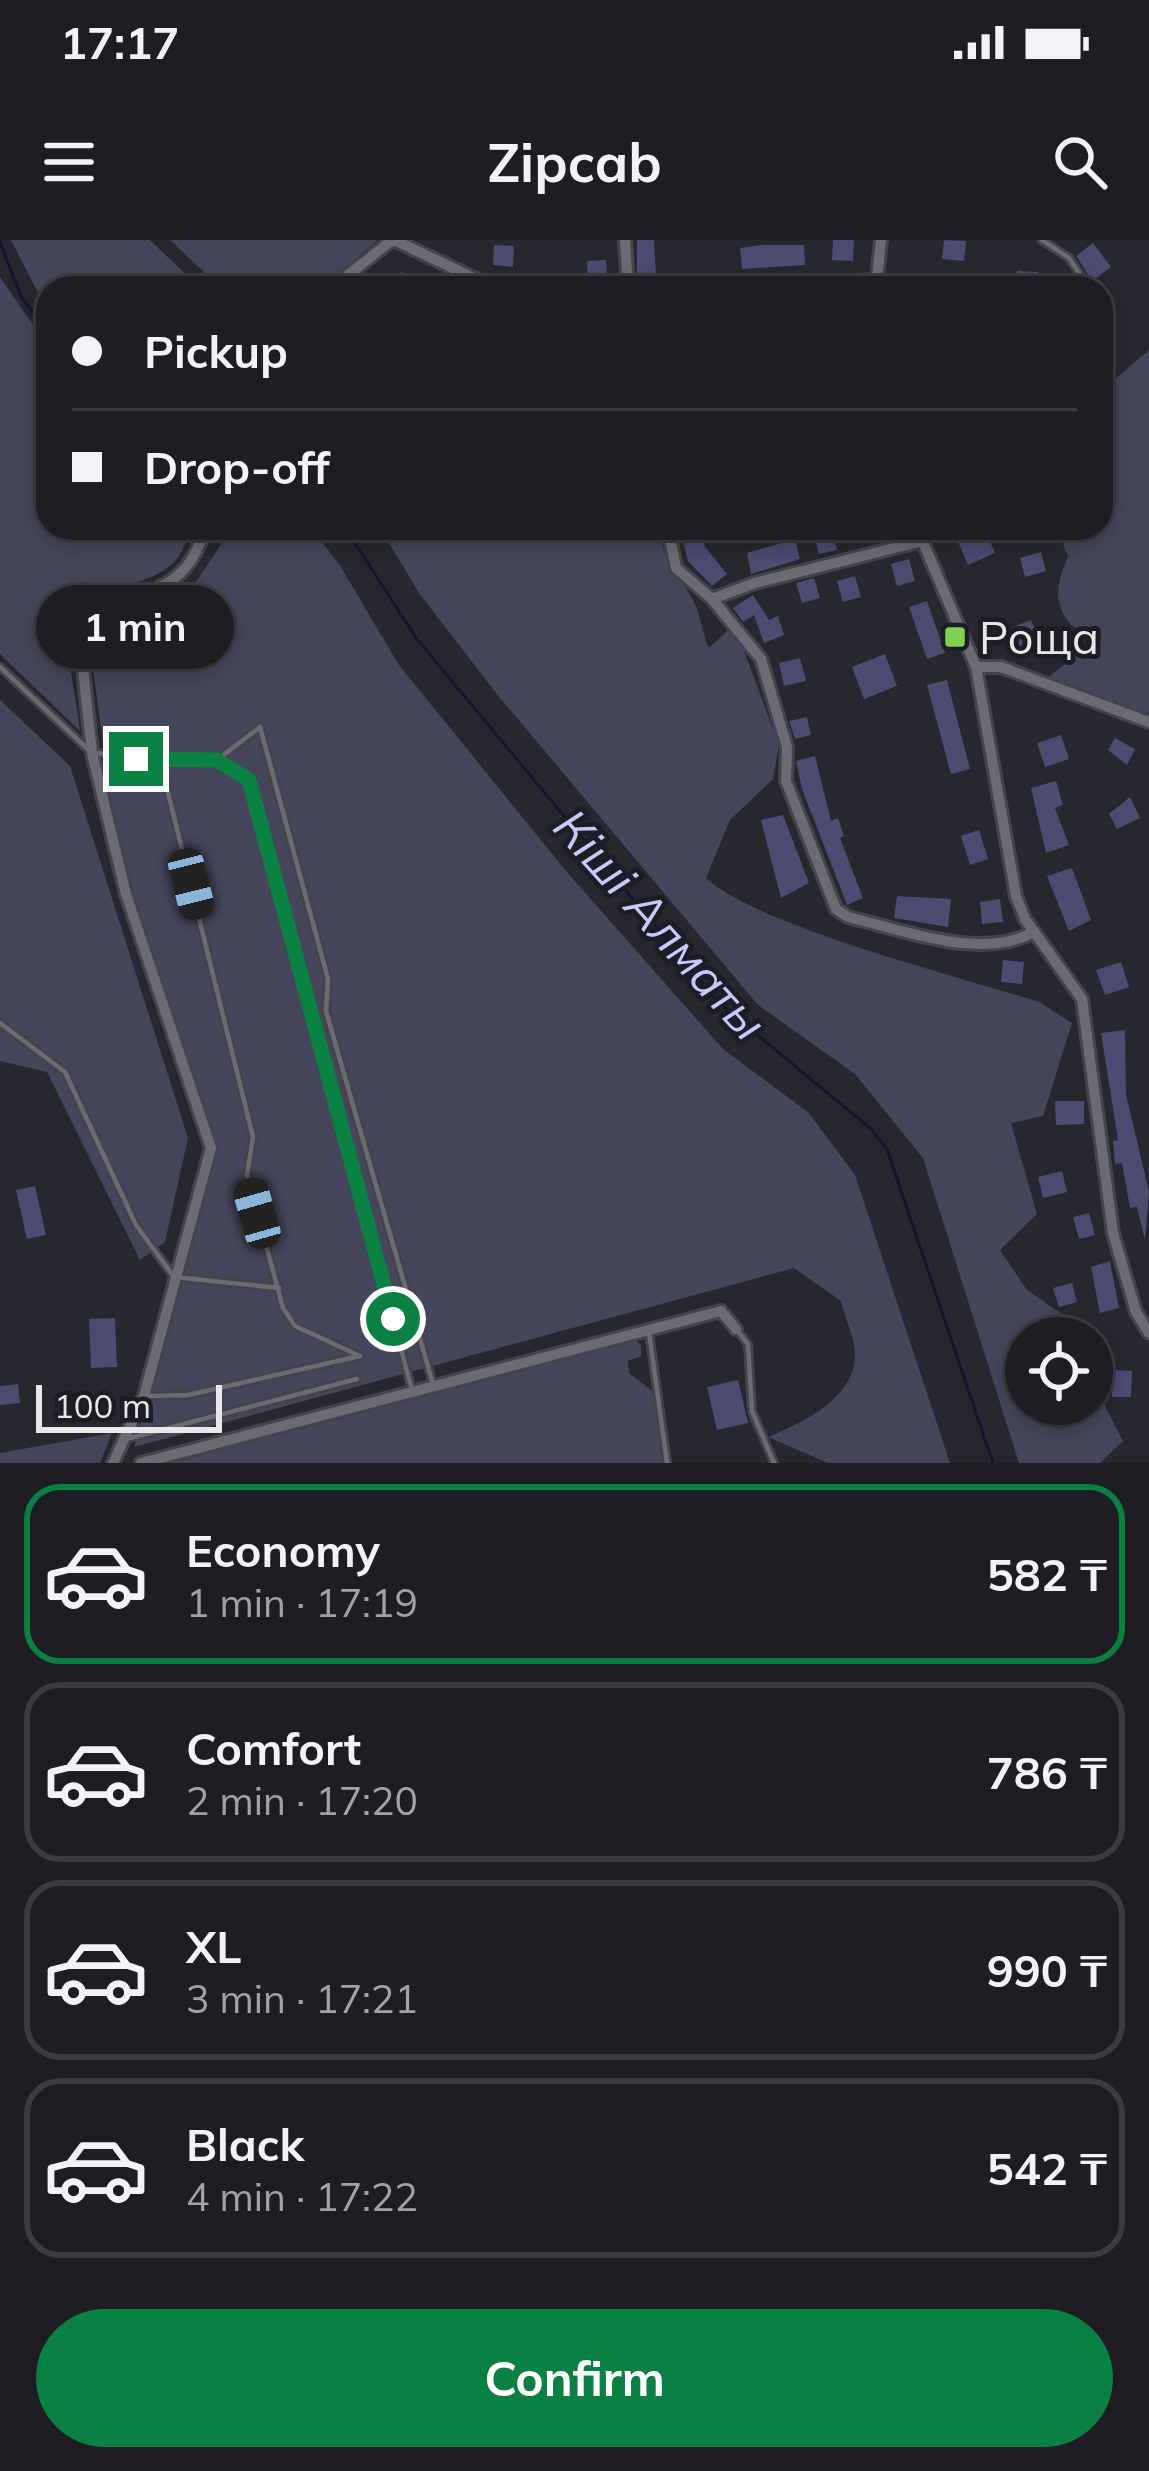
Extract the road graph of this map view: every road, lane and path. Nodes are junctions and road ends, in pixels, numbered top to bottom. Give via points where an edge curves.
1 (393, 240) edge
2 (625, 240) edge
3 (881, 240) edge
4 (1042, 240) edge
5 (347, 276) edge
6 (470, 276) edge
7 (627, 276) edge
8 (877, 276) edge
9 (1081, 276) edge
10 (202, 540) edge
11 (670, 540) edge
12 (922, 542) joint
13 (712, 599) junction
14 (0, 667) edge
15 (976, 667) junction
16 (1149, 722) edge
17 (92, 753) junction
18 (160, 760) junction
19 (217, 760) junction
20 (1034, 932) junction
21 (0, 1023) edge
22 (174, 1277) junction
23 (278, 1288) junction
24 (649, 1329) junction
25 (736, 1329) joint
26 (1149, 1333) edge
27 (357, 1379) dead end
28 (433, 1384) junction
29 (412, 1390) junction
30 (144, 1396) junction
31 (125, 1439) junction
32 (113, 1463) edge
33 (141, 1463) edge
34 (667, 1463) edge
35 (774, 1463) edge

1 - 5 street
1 - 6 street
2 - 7 street
3 - 8 street
4 - 9 lane
10 - 17 street via 184,574 86,621 80,641
11 - 13 street via 676,568
12 - 13 street
12 - 15 street
13 - 20 street via 761,659 787,747 791,797 836,909 975,944
14 - 17 lane
15 - 16 street via 1001,667
15 - 20 street via 1016,896
17 - 18 lane
17 - 22 street via 126,894 211,1148
18 - 19 lane
18 - 23 lane via 253,1136 247,1175
19 - 28 lane via 260,727 328,979 326,1012
19 - 29 lane via 249,780
20 - 26 street via 1082,999 1114,1233
21 - 22 lane via 65,1072 136,1225
22 - 23 lane
22 - 30 street
23 - 30 lane via 288,1320 359,1356 188,1395
24 - 25 street via 721,1311
24 - 28 street
24 - 34 lane
25 - 35 lane via 748,1344 752,1411
27 - 31 lane
28 - 29 street
29 - 33 street
30 - 31 street
31 - 32 street

